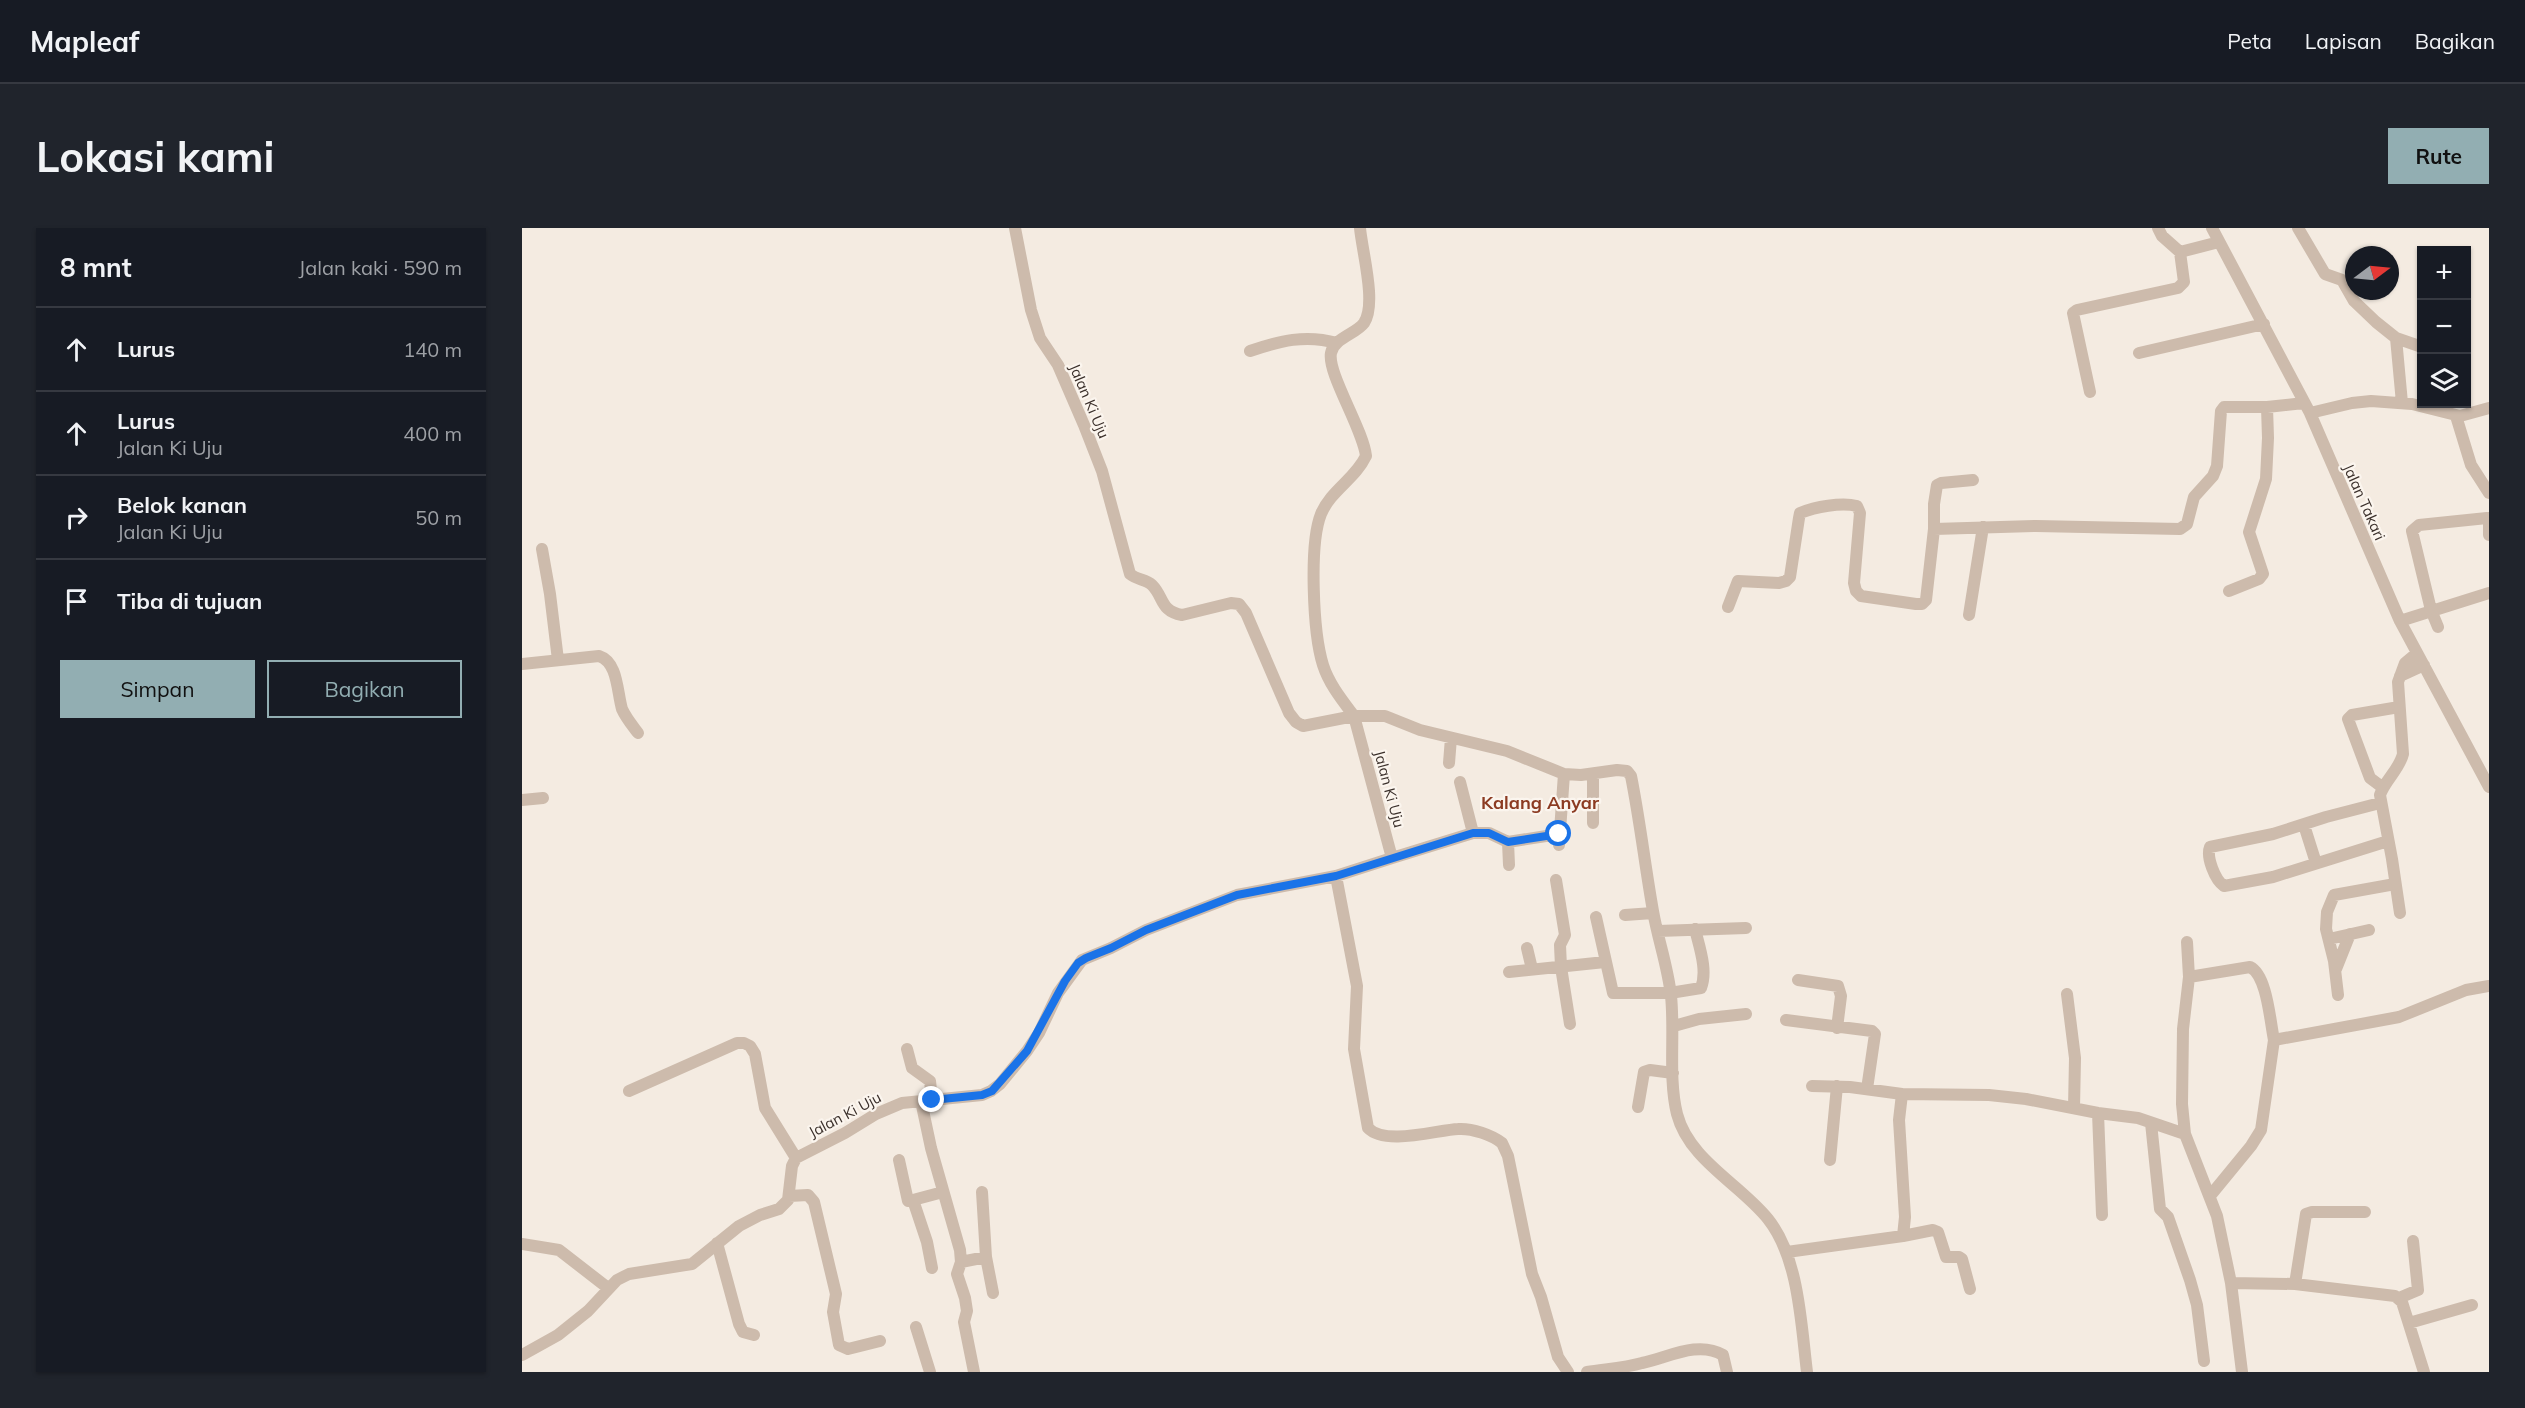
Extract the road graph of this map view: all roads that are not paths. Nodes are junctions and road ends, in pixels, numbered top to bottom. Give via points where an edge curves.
1 (1015, 228) edge
2 (1360, 228) edge
3 (2158, 228) edge
4 (2212, 228) edge
5 (2298, 228) edge
6 (2219, 242) junction
7 (2180, 252) junction
8 (2264, 324) junction
9 (2396, 338) junction
10 (1336, 344) junction
11 (2417, 346) edge
12 (1250, 351) dead end
13 (2139, 353) dead end
14 (2090, 392) dead end
15 (2402, 403) junction
16 (2417, 405) edge
17 (2266, 407) junction
18 (2307, 408) junction
19 (2441, 408) edge
20 (2489, 408) edge
21 (2456, 416) junction
22 (1973, 480) dead end
23 (2489, 493) edge
24 (2488, 518) edge
25 (1983, 528) junction
26 (1934, 529) junction
27 (2489, 535) edge
28 (542, 549) dead end
29 (2229, 591) dead end
30 (2489, 593) edge
31 (1728, 608) dead end
32 (2431, 610) junction
33 (1969, 615) dead end
34 (2400, 621) junction
35 (2438, 627) dead end
36 (2417, 653) junction
37 (558, 660) junction
38 (522, 664) edge
39 (2424, 665) junction
40 (2400, 676) junction
41 (2398, 707) junction
42 (1354, 716) junction
43 (638, 733) dead end
44 (1451, 738) junction
45 (1449, 763) dead end
46 (1564, 774) junction
47 (1593, 774) junction
48 (1460, 782) dead end
49 (2489, 787) edge
50 (2382, 788) junction
51 (543, 798) dead end
52 (522, 800) edge
53 (2380, 803) junction
54 (1593, 823) dead end
55 (2304, 825) junction
56 (1473, 833) junction
57 (2388, 841) junction
58 (1508, 842) junction
59 (1392, 858) junction
60 (2316, 863) junction
61 (1509, 865) dead end
62 (1336, 876) junction
63 (1556, 880) dead end
64 (2395, 884) junction
65 (1653, 913) junction
66 (2400, 913) dead end
67 (1625, 915) dead end
68 (1596, 917) dead end
69 (1695, 928) junction
70 (1746, 928) dead end
71 (2368, 930) dead end
72 (1658, 931) junction
73 (2350, 934) junction
74 (2329, 939) junction
75 (2187, 942) dead end
76 (1527, 948) dead end
77 (1605, 962) junction
78 (1561, 967) junction
79 (1532, 969) junction
80 (2335, 969) junction
81 (1509, 972) dead end
82 (2189, 977) junction
83 (1798, 980) dead end
84 (2489, 986) edge
85 (1670, 993) junction
86 (2067, 994) dead end
87 (2338, 994) dead end
88 (1746, 1014) dead end
89 (1786, 1020) dead end
90 (1570, 1024) dead end
91 (1674, 1026) junction
92 (1837, 1028) junction
93 (2274, 1040) junction
94 (907, 1049) dead end
95 (1673, 1073) junction
96 (1812, 1086) dead end
97 (1837, 1086) junction
98 (1867, 1089) junction
99 (629, 1091) dead end
100 (1902, 1094) junction
101 (926, 1100) junction
102 (1638, 1107) dead end
103 (2074, 1108) junction
104 (2098, 1113) junction
105 (2151, 1123) junction
106 (2185, 1134) junction
107 (796, 1158) junction
108 (899, 1160) dead end
109 (1830, 1160) dead end
110 (943, 1192) junction
111 (982, 1192) dead end
112 (789, 1196) junction
113 (2210, 1196) junction
114 (913, 1200) junction
115 (2365, 1212) dead end
116 (2102, 1215) dead end
117 (1903, 1236) junction
118 (2413, 1241) dead end
119 (717, 1243) junction
120 (522, 1244) edge
121 (1787, 1251) junction
122 (986, 1257) junction
123 (961, 1262) junction
124 (932, 1268) dead end
125 (2231, 1283) junction
126 (2295, 1284) junction
127 (608, 1288) junction
128 (1970, 1288) dead end
129 (993, 1293) dead end
130 (2399, 1298) junction
131 (2472, 1305) dead end
132 (2409, 1323) junction
133 (916, 1327) dead end
134 (754, 1335) dead end
135 (880, 1341) dead end
136 (522, 1355) edge
137 (2204, 1361) dead end
138 (930, 1372) edge
139 (973, 1372) edge
140 (1568, 1372) edge
141 (1587, 1372) edge
142 (1727, 1372) edge
143 (1807, 1372) edge
144 (2242, 1372) edge
145 (2424, 1372) edge

1 - 42 street, Jalan Ki Uju via 1040,338 1058,366 1102,471 1130,574 1152,586 1165,607 1175,614 1239,604 1296,722 1303,726
2 - 10 street via 1368,313 1363,324
3 - 7 street
4 - 6 street, Jalan Takari
5 - 9 street via 2325,274 2342,280 2354,301
6 - 7 street
6 - 8 street, Jalan Takari
7 - 14 street via 2184,282 2178,288 2073,313
8 - 13 street
8 - 18 street, Jalan Takari
9 - 11 street
9 - 15 street
10 - 12 street via 1306,338 1285,339
10 - 42 street via 1331,352 1331,366 1366,456 1321,514 1314,537 1314,575 1323,663
15 - 16 street
15 - 18 street via 2371,401
17 - 18 street
17 - 25 street via 2224,406 2217,466 2194,497 2187,525 2180,529
17 - 29 street via 2266,479 2249,532 2263,574
18 - 34 street, Jalan Takari
19 - 21 street
20 - 21 street
21 - 23 street via 2471,465
22 - 26 street via 1937,485
24 - 27 street
24 - 32 street via 2419,525 2412,531
25 - 26 street
25 - 33 street
26 - 31 street via 1926,600 1922,604 1861,596 1856,591 1860,513 1857,506 1849,504 1800,513 1790,577 1779,583 1738,581
28 - 37 street
30 - 32 street
32 - 34 street
32 - 35 street
34 - 36 street, Jalan Takari
36 - 39 street, Jalan Takari
36 - 40 street via 2405,663
37 - 38 street
37 - 43 street via 606,658 623,710
39 - 40 street
39 - 49 street, Jalan Takari
40 - 41 street
41 - 50 street via 2403,754 2401,763
41 - 50 street via 2348,719 2370,778
42 - 44 street via 1385,716
42 - 59 street, Jalan Ki Uju
44 - 45 street
44 - 46 street via 1507,751
46 - 47 street
46 - 58 street via 1559,839
47 - 54 street
47 - 65 street via 1617,770 1627,771 1631,776
48 - 56 street
50 - 53 street
51 - 52 street
53 - 55 street
53 - 57 street
55 - 60 street
55 - 60 street via 2211,847 2209,854 2218,882 2224,886 2273,877
56 - 58 street via 1489,833
56 - 59 street
57 - 60 street
57 - 64 street
58 - 61 street
59 - 62 street, Jalan Ki Uju
62 - 101 street, Jalan Ki Uju via 1237,895 1082,960 1027,1051 992,1091
62 - 140 street via 1357,986 1354,1049 1368,1128 1393,1136 1465,1129 1502,1143 1532,1274 1558,1357
63 - 78 street via 1565,935 1560,945
64 - 66 street
64 - 74 street via 2334,895 2326,918
65 - 67 street
65 - 72 street
68 - 77 street
69 - 70 street
69 - 72 street
69 - 85 street via 1702,958 1702,986
71 - 73 street
72 - 85 street
73 - 74 street
73 - 80 street
74 - 80 street
75 - 82 street
76 - 79 street
77 - 78 street
77 - 85 street via 1613,993
78 - 79 street
78 - 90 street
79 - 81 street
80 - 87 street
82 - 93 street via 2250,967 2256,970 2262,980
82 - 106 street via 2183,1029
83 - 92 street via 1838,986 1841,996
84 - 93 street via 2466,990 2399,1017
85 - 91 street
86 - 103 street via 2075,1058
88 - 91 street
89 - 92 street
91 - 95 street
92 - 98 street via 1874,1033
93 - 113 street via 2261,1130
94 - 101 street via 912,1068 930,1081
95 - 102 street via 1644,1072
95 - 121 street via 1677,1114 1692,1144 1746,1194 1769,1220
96 - 97 street
97 - 98 street
97 - 109 street
98 - 100 street
99 - 107 street via 736,1043 744,1043 755,1054 765,1108
100 - 103 street via 1989,1095
100 - 117 street via 1899,1120
101 - 107 street, Jalan Ki Uju via 890,1107
101 - 110 street
103 - 104 street
104 - 105 street
104 - 116 street
105 - 106 street
105 - 137 street via 2160,1209 2168,1217 2190,1280
106 - 113 street
107 - 112 street
108 - 114 street via 908,1201
110 - 114 street
110 - 123 street
111 - 122 street
112 - 119 street via 779,1209 750,1219
112 - 135 street via 808,1195 814,1202 836,1294 833,1312 839,1345 848,1349
113 - 125 street
114 - 124 street
115 - 126 street via 2306,1214
117 - 121 street
117 - 128 street via 1938,1232 1946,1257 1957,1256 1962,1260
118 - 130 street via 2418,1290
119 - 127 street via 692,1264 629,1274
119 - 134 street via 741,1331
120 - 127 street via 559,1250
121 - 143 street
122 - 123 street
122 - 129 street
123 - 139 street via 957,1274 965,1298 964,1322
125 - 126 street
125 - 144 street
126 - 130 street
127 - 136 street via 588,1311 558,1335
130 - 132 street
131 - 132 street
132 - 145 street
133 - 138 street
141 - 142 street via 1641,1364 1691,1350 1723,1355

